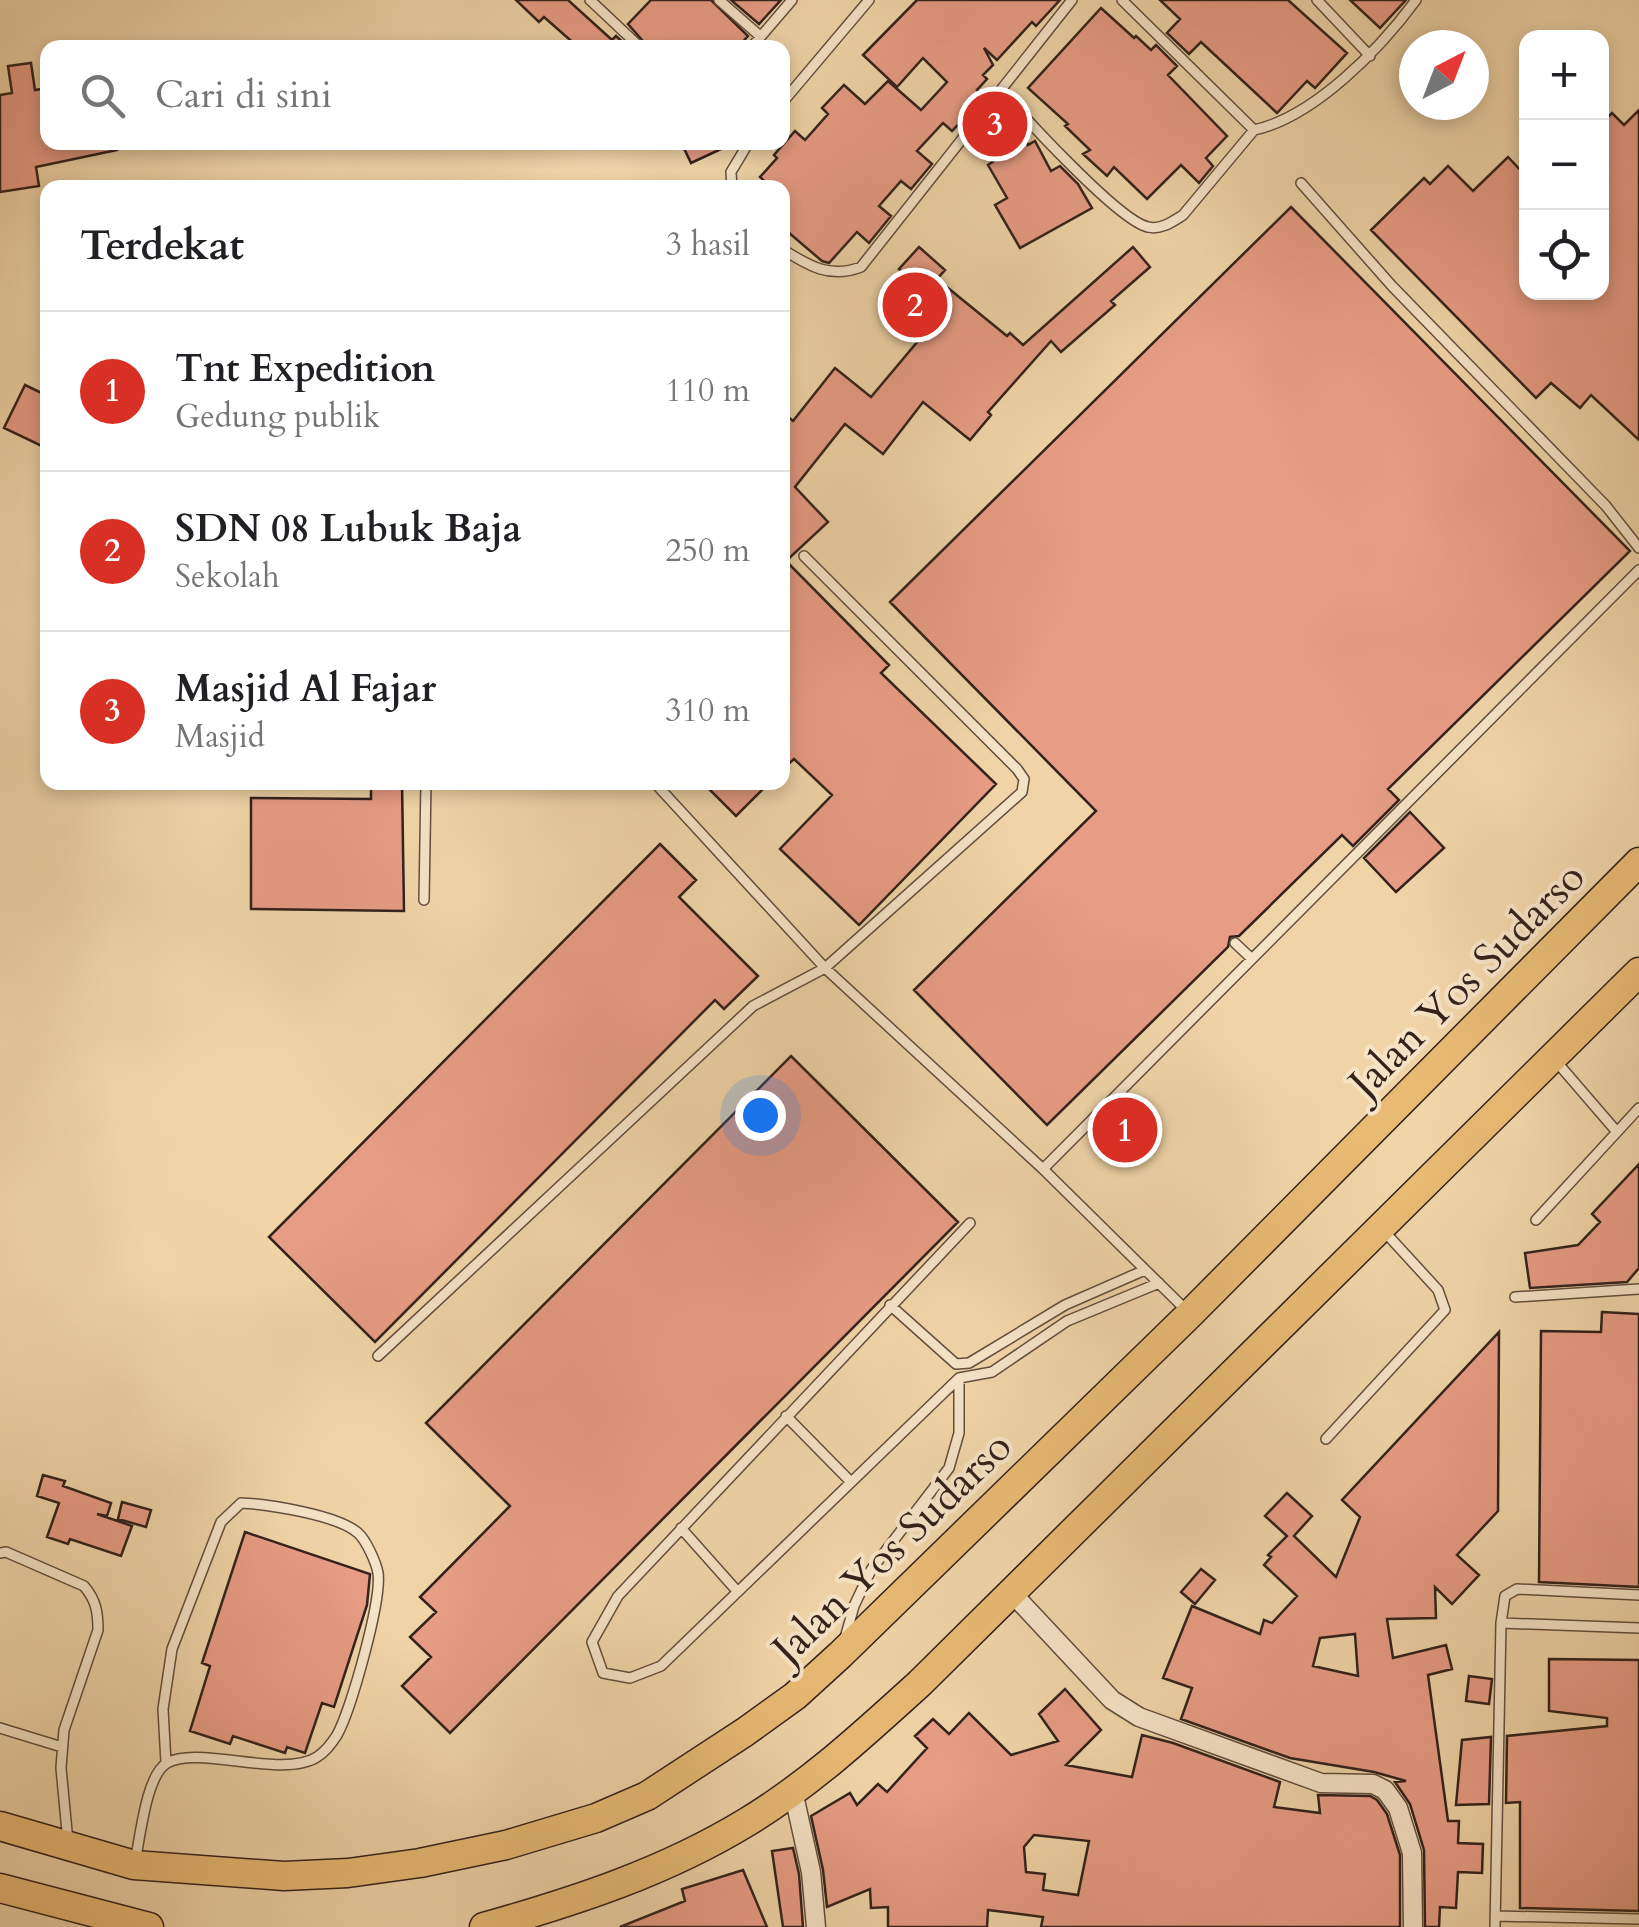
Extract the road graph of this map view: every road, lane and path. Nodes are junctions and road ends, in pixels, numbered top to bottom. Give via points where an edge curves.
1 (590, 0) edge
2 (720, 0) edge
3 (792, 0) edge
4 (869, 0) edge
5 (1072, 0) edge
6 (1122, 0) edge
7 (1318, 0) edge
8 (1416, 0) edge
9 (603, 4) edge
10 (760, 36) junction
11 (634, 40) edge
12 (757, 40) edge
13 (1370, 56) junction
14 (1000, 90) junction
15 (790, 94) edge
16 (1254, 130) junction
17 (744, 150) edge
18 (732, 180) edge
19 (1301, 183) dead end
20 (790, 253) edge
21 (1639, 548) edge
22 (804, 556) dead end
23 (1639, 570) edge
24 (426, 790) edge
25 (661, 790) edge
26 (1636, 871) edge
27 (424, 900) dead end
28 (1235, 943) dead end
29 (1252, 959) junction
30 (825, 968) junction
31 (1639, 972) edge
32 (1553, 1058) junction
33 (1639, 1108) edge
34 (1617, 1132) junction
35 (1043, 1170) junction
36 (1536, 1220) dead end
37 (970, 1223) dead end
38 (1381, 1228) junction
39 (1146, 1270) junction
40 (1159, 1283) junction
41 (1639, 1289) edge
42 (1515, 1297) dead end
43 (890, 1305) junction
44 (1190, 1314) junction
45 (378, 1356) dead end
46 (959, 1378) junction
47 (786, 1416) junction
48 (1326, 1439) dead end
49 (850, 1481) junction
50 (681, 1528) junction
51 (0, 1553) edge
52 (737, 1591) junction
53 (1010, 1591) junction
54 (1639, 1595) edge
55 (1500, 1623) junction
56 (1639, 1628) edge
57 (840, 1655) junction
58 (0, 1728) edge
59 (62, 1747) junction
60 (166, 1763) junction
61 (792, 1791) junction
62 (0, 1826) edge
63 (69, 1844) junction
64 (134, 1865) junction
65 (0, 1888) edge
66 (1639, 1919) edge
67 (1496, 1922) edge
68 (149, 1927) edge
69 (484, 1927) edge
70 (816, 1927) edge
71 (1413, 1927) edge

1 - 9 lane
2 - 10 lane
3 - 10 lane
4 - 15 lane
5 - 14 lane
6 - 16 lane
7 - 13 lane
8 - 13 lane
9 - 11 lane
10 - 12 lane
13 - 16 lane via 1289,119
14 - 16 lane via 1086,178 1134,222 1150,228 1183,214
14 - 20 lane via 862,267 831,272
17 - 18 lane
19 - 21 lane
22 - 30 lane via 1017,768 1024,787
23 - 29 lane
24 - 27 lane
25 - 30 lane
26 - 44 main road, Jalan Yos Sudarso
28 - 29 lane
29 - 35 lane
30 - 35 lane
30 - 45 lane via 753,1006
31 - 32 main road
32 - 34 lane
32 - 38 main road
33 - 34 lane
34 - 36 lane
35 - 39 lane
37 - 43 lane
38 - 48 lane via 1431,1281 1445,1310
38 - 53 main road
39 - 40 lane
39 - 43 lane via 1065,1305 970,1363 956,1364
40 - 44 lane
40 - 46 lane via 1067,1321 992,1372
41 - 42 lane
43 - 47 lane
44 - 57 main road, Jalan Yos Sudarso
46 - 49 lane
46 - 57 lane via 959,1432 949,1468 871,1570
47 - 49 lane
47 - 50 lane
49 - 52 lane
50 - 52 lane
50 - 52 lane via 603,1618 592,1642 603,1673 630,1678 661,1666
51 - 59 lane via 74,1580 96,1604 98,1630
53 - 61 main road via 920,1683
53 - 71 street via 1112,1700 1139,1717 1321,1783 1385,1790 1412,1853
54 - 55 lane via 1516,1589 1505,1596
55 - 56 lane
55 - 67 lane
57 - 64 main road, Jalan Yos Sudarso via 746,1732 647,1796 506,1845 348,1874
58 - 59 lane
59 - 63 lane
60 - 60 lane via 189,1758 289,1764 328,1747 352,1695 378,1590 375,1564 358,1532 272,1504 241,1503 221,1522 172,1650
60 - 64 lane via 151,1788
61 - 69 main road via 672,1862
61 - 70 street via 812,1872
62 - 63 main road, Jalan Yos Sudarso
63 - 64 main road, Jalan Yos Sudarso
65 - 68 main road
66 - 67 lane

